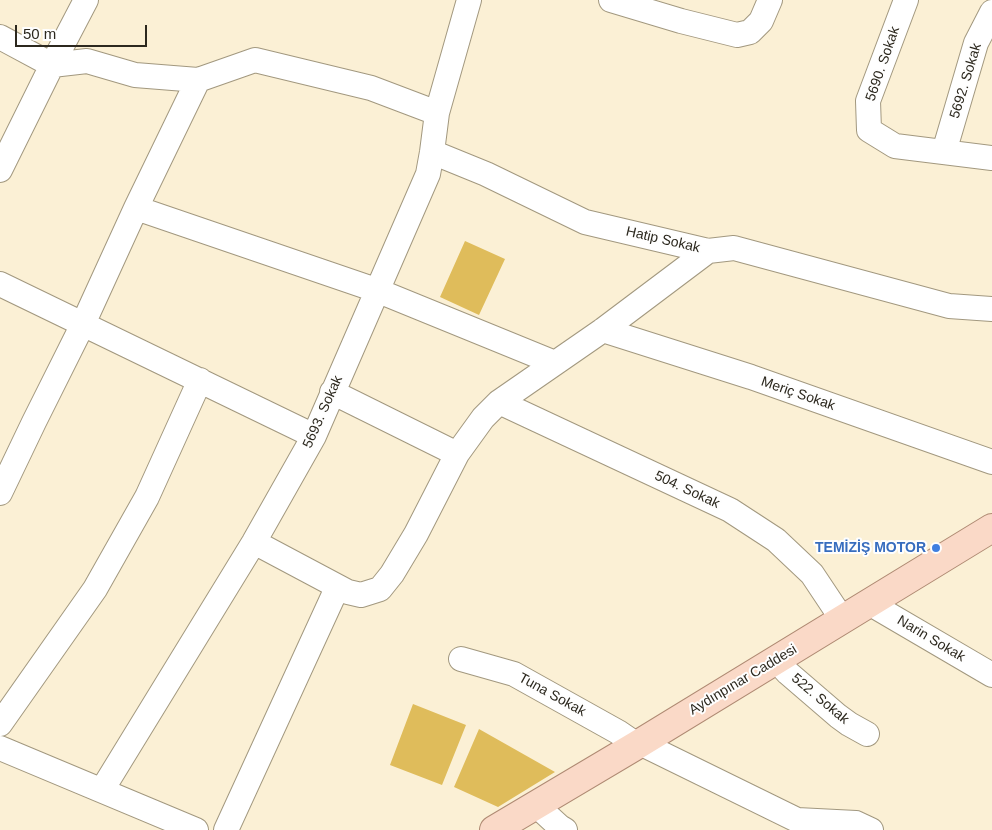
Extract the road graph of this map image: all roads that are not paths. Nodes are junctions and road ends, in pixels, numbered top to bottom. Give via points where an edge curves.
1 (86, 0) edge
2 (470, 0) edge
3 (611, 0) edge
4 (770, 0) edge
5 (906, 0) edge
6 (992, 12) edge
7 (0, 36) edge
8 (52, 65) junction
9 (198, 80) junction
10 (437, 113) junction
11 (432, 152) junction
12 (944, 152) junction
13 (992, 158) edge
14 (0, 170) edge
15 (136, 208) junction
16 (708, 251) junction
17 (0, 284) edge
18 (376, 290) junction
19 (992, 309) edge
20 (83, 324) junction
21 (603, 330) junction
22 (555, 363) junction
23 (200, 380) junction
24 (332, 392) junction
25 (499, 402) junction
26 (314, 436) junction
27 (457, 454) junction
28 (992, 462) edge
29 (0, 493) edge
30 (991, 529) edge
31 (254, 542) junction
32 (337, 588) junction
33 (869, 603) junction
34 (842, 619) junction
35 (462, 659) dead end
36 (776, 660) junction
37 (992, 675) edge
38 (0, 724) edge
39 (867, 734) dead end
40 (639, 744) junction
41 (0, 748) edge
42 (102, 790) junction
43 (536, 806) junction
44 (196, 830) edge
45 (226, 830) edge
46 (494, 830) edge
47 (564, 830) edge
48 (871, 830) edge

1 - 8 street
2 - 10 street, 5693. Sokak
3 - 4 street via 737,34 750,32 761,21
5 - 12 street, 5690. Sokak via 868,101 870,130 895,146
6 - 12 street, 5692. Sokak via 976,43
7 - 8 street
8 - 9 street via 87,61 135,76
8 - 14 street
9 - 10 street via 255,60 371,88
9 - 15 street
10 - 11 street, 5693. Sokak
11 - 16 street, Hatip Sokak via 585,222
11 - 18 street, 5693. Sokak via 428,174
12 - 13 street
15 - 18 street
15 - 20 street
16 - 19 street, Hatip Sokak via 734,248 950,306
16 - 21 street
17 - 20 street
18 - 22 street
18 - 24 street, 5693. Sokak
20 - 23 street
20 - 29 street
21 - 22 street
21 - 28 street, Meriç Sokak via 751,377
22 - 25 street
23 - 26 street
23 - 38 street via 147,497 95,589
24 - 26 street, 5693. Sokak
24 - 27 street
25 - 27 street via 482,418
25 - 34 street, 504. Sokak via 730,510 776,540 812,574
26 - 31 street, 5693. Sokak
27 - 32 street via 416,534 380,589 360,595
30 - 33 main road, Aydınpınar Caddesi
31 - 32 street
31 - 42 street, 5693. Sokak
32 - 45 street
33 - 34 main road, Aydınpınar Caddesi
33 - 37 street, Narin Sokak
34 - 36 main road, Aydınpınar Caddesi
35 - 40 street, Tuna Sokak via 514,674
36 - 39 street, 522. Sokak via 838,716
36 - 40 main road, Aydınpınar Caddesi
40 - 43 main road, Aydınpınar Caddesi
40 - 48 street, Tuna Sokak via 797,820 856,823
41 - 42 street
42 - 44 street
43 - 46 main road, Aydınpınar Caddesi
43 - 47 street

